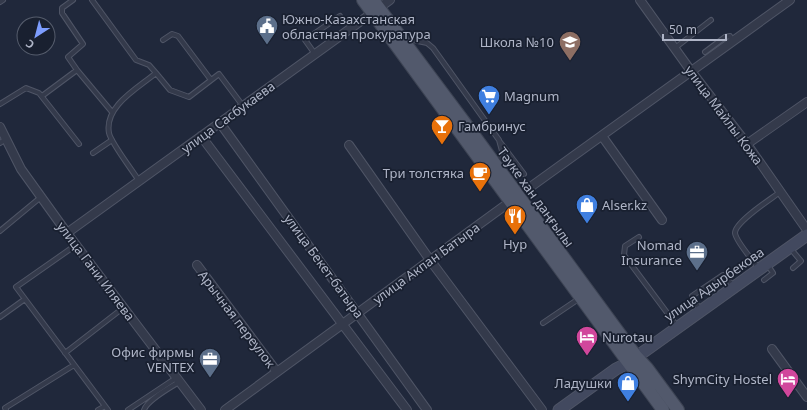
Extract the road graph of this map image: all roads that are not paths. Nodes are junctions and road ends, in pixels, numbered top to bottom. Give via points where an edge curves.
1 (3, 0) edge
2 (73, 0) edge
3 (92, 0) edge
4 (363, 0) edge
5 (390, 0) edge
6 (640, 0) edge
7 (790, 0) edge
8 (0, 2) edge
9 (375, 7) edge
10 (340, 16) dead end
11 (711, 20) dead end
12 (401, 37) junction
13 (163, 40) dead end
14 (733, 41) junction
15 (675, 48) junction
16 (705, 52) dead end
17 (316, 54) junction
18 (77, 70) junction
19 (691, 71) junction
20 (156, 73) junction
21 (211, 80) junction
22 (42, 96) junction
23 (807, 102) edge
24 (0, 104) edge
25 (243, 106) junction
26 (112, 112) junction
27 (220, 123) junction
28 (0, 127) edge
29 (201, 136) junction
30 (602, 136) junction
31 (112, 140) junction
32 (499, 140) junction
33 (3, 141) edge
34 (79, 144) dead end
35 (747, 144) junction
36 (349, 145) dead end
37 (93, 153) dead end
38 (498, 169) junction
39 (524, 174) dead end
40 (139, 181) junction
41 (780, 192) junction
42 (41, 198) junction
43 (514, 199) junction
44 (662, 220) dead end
45 (0, 230) edge
46 (807, 230) edge
47 (67, 233) junction
48 (807, 236) edge
49 (639, 237) dead end
50 (76, 245) junction
51 (790, 247) junction
52 (430, 260) junction
53 (197, 266) dead end
54 (763, 266) junction
55 (793, 268) dead end
56 (764, 280) dead end
57 (735, 286) junction
58 (580, 297) junction
59 (25, 299) junction
60 (123, 308) junction
61 (700, 311) junction
62 (357, 313) junction
63 (0, 317) edge
64 (342, 324) junction
65 (543, 324) dead end
66 (678, 327) junction
67 (772, 348) dead end
68 (65, 353) junction
69 (632, 359) junction
70 (74, 365) junction
71 (277, 372) junction
72 (178, 380) junction
73 (807, 397) edge
74 (105, 406) junction
75 (6, 410) edge
76 (98, 410) edge
77 (108, 410) edge
78 (128, 410) edge
79 (144, 410) edge
80 (201, 410) edge
81 (225, 410) edge
82 (407, 410) edge
83 (428, 410) edge
84 (542, 410) edge
85 (559, 410) edge
86 (663, 410) edge
87 (678, 410) edge

1 - 8 lane
2 - 18 lane via 62,8 62,13 83,44 68,57
3 - 20 lane via 136,60 149,65
4 - 9 main road, Тәуке хан даңғылы
5 - 9 street, улица Сасбукаева
6 - 15 street, улица Майлы Кожа
7 - 14 street, улица Акпан Батыра
9 - 12 main road, Тәуке хан даңғылы
9 - 17 street, улица Сасбукаева
9 - 43 main road, Тәуке хан даңғылы
10 - 17 lane via 305,40
11 - 15 lane
12 - 32 lane via 427,43 433,48
12 - 38 main road, Тәуке хан даңғылы
13 - 21 lane via 172,34 178,36
14 - 16 lane via 730,36 725,37
14 - 19 street, улица Акпан Батыра
15 - 19 street, улица Майлы Кожа
17 - 25 street, улица Сасбукаева
18 - 22 lane
18 - 26 lane
19 - 30 street, улица Акпан Батыра
19 - 35 street, улица Майлы Кожа
20 - 21 lane via 170,90 189,96
20 - 26 lane
21 - 25 lane via 219,74
22 - 24 lane via 26,88
22 - 34 lane
23 - 35 street
25 - 27 street, улица Сасбукаева
26 - 31 lane via 109,118 109,134
27 - 29 street, улица Сасбукаева
27 - 62 street, улица Бекет-батыра
28 - 33 street, улица Гани Иляева
29 - 40 street, улица Сасбукаева
29 - 64 street, улица Бекет-батыра
30 - 43 street, улица Акпан Батыра
30 - 44 street
31 - 37 lane
31 - 40 lane
32 - 38 lane via 502,151
32 - 39 lane
33 - 42 street, улица Гани Иляева
35 - 41 street, улица Майлы Кожа
36 - 52 street
38 - 43 main road, Тәуке хан даңғылы
40 - 47 street, улица Сасбукаева
41 - 46 street, улица Майлы Кожа
41 - 54 lane via 738,225 735,233 737,239
42 - 45 lane
42 - 47 street, улица Гани Иляева
43 - 52 street, улица Акпан Батыра
43 - 58 main road, Тәуке хан даңғылы
43 - 69 main road, Тәуке хан даңғылы
47 - 50 street, улица Гани Иляева
48 - 51 main road, улица Адырбекова
49 - 66 lane via 625,246 624,255
50 - 59 lane via 16,287
50 - 60 street, улица Гани Иляева
51 - 54 main road, улица Адырбекова
51 - 55 lane via 801,261
52 - 62 street, улица Акпан Батыра
52 - 84 street
53 - 71 street, Арычная переулок
54 - 56 lane via 773,273
54 - 57 main road, улица Адырбекова
57 - 61 main road, улица Адырбекова
57 - 61 lane via 723,274 692,296
58 - 65 lane
58 - 69 main road, Тәуке хан даңғылы
59 - 63 lane
59 - 68 lane
60 - 68 lane
60 - 72 street, улица Гани Иляева
61 - 66 main road, улица Адырбекова
62 - 64 street, улица Акпан Батыра
62 - 83 street, улица Бекет-батыра
64 - 71 street, улица Акпан Батыра
64 - 82 street, улица Бекет-батыра
66 - 69 main road, улица Адырбекова
67 - 73 street
68 - 70 lane
69 - 85 main road, улица Адырбекова
69 - 86 main road, Тәуке хан даңғылы
69 - 87 main road, Тәуке хан даңғылы via 647,368
70 - 74 lane
70 - 75 lane via 5,408
71 - 81 street, улица Акпан Батыра
72 - 78 lane
72 - 79 lane
72 - 80 street, улица Гани Иляева
74 - 76 lane
74 - 77 lane

